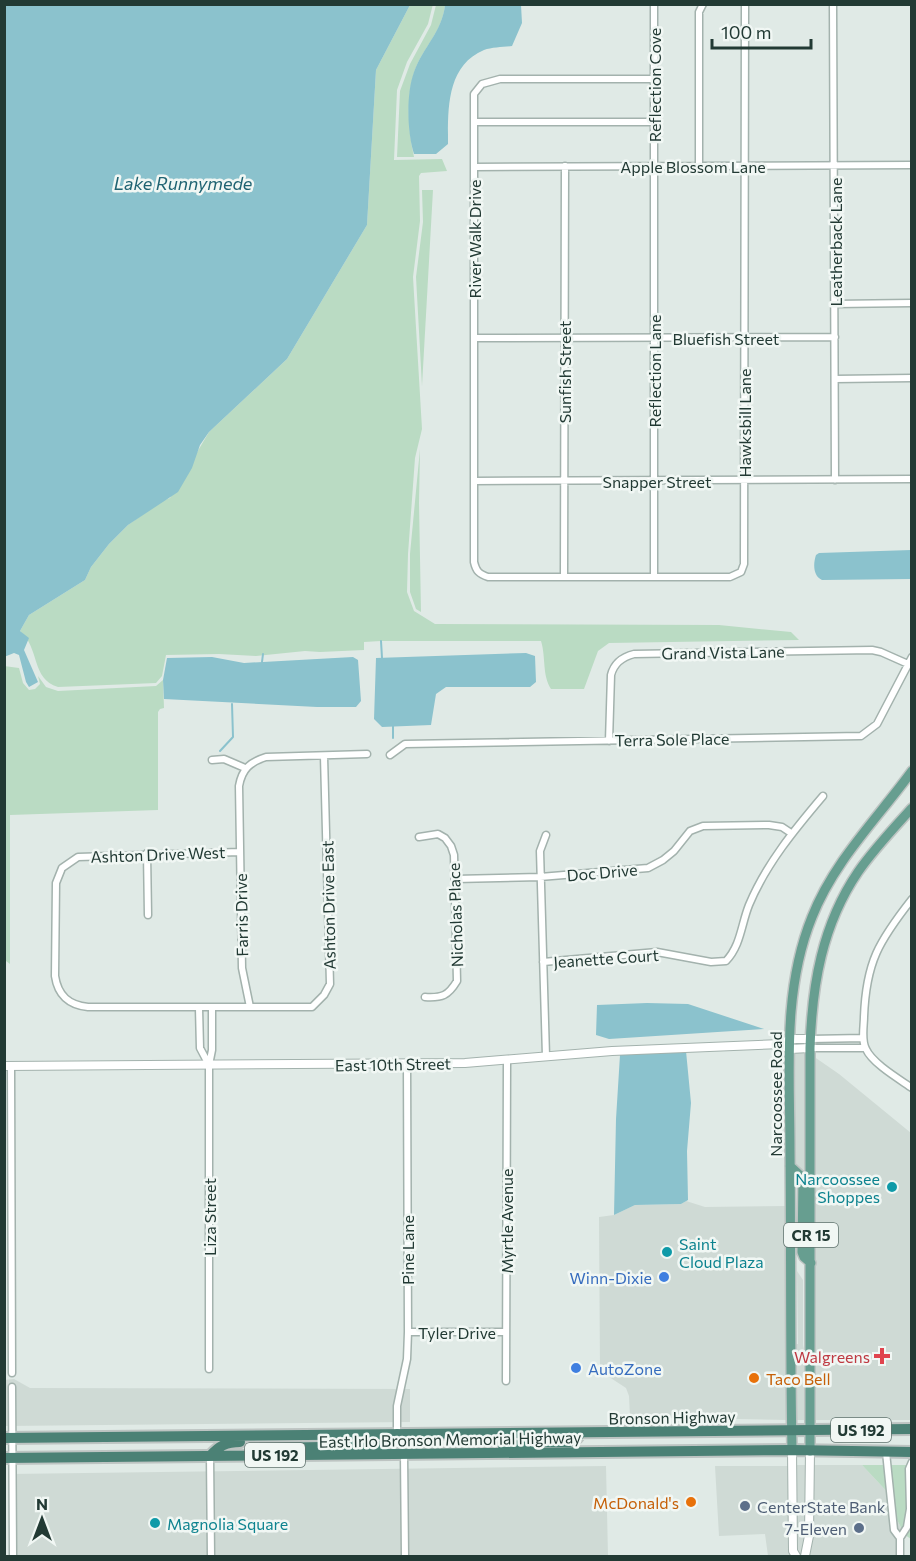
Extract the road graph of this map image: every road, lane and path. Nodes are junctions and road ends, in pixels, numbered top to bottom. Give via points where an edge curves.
1 (654, 4) edge
2 (703, 4) edge
3 (745, 4) edge
4 (833, 4) edge
5 (654, 79) junction
6 (474, 122) junction
7 (655, 122) junction
8 (745, 165) junction
9 (834, 165) junction
10 (912, 165) edge
11 (474, 166) junction
12 (565, 166) junction
13 (655, 166) junction
14 (699, 166) junction
15 (912, 303) edge
16 (835, 304) junction
17 (835, 337) junction
18 (474, 338) junction
19 (564, 338) junction
20 (655, 338) junction
21 (745, 338) junction
22 (912, 378) edge
23 (835, 379) junction
24 (912, 479) edge
25 (654, 480) junction
26 (835, 480) junction
27 (474, 481) junction
28 (564, 481) junction
29 (744, 481) junction
30 (476, 570) joint
31 (654, 576) junction
32 (564, 577) junction
33 (910, 660) edge
34 (609, 741) junction
35 (367, 754) dead end
36 (390, 754) dead end
37 (324, 756) junction
38 (212, 760) dead end
39 (245, 768) junction
40 (912, 771) edge
41 (823, 796) dead end
42 (912, 807) edge
43 (792, 833) junction
44 (546, 835) dead end
45 (419, 837) dead end
46 (240, 852) junction
47 (147, 853) junction
48 (540, 877) junction
49 (455, 879) junction
50 (912, 899) edge
51 (148, 915) dead end
52 (543, 962) junction
53 (425, 997) dead end
54 (212, 1007) junction
55 (250, 1007) junction
56 (200, 1008) junction
57 (863, 1038) junction
58 (787, 1044) junction
59 (810, 1044) junction
60 (865, 1048) junction
61 (546, 1056) junction
62 (507, 1060) junction
63 (407, 1064) junction
64 (209, 1065) junction
65 (8, 1066) edge
66 (912, 1088) edge
67 (790, 1166) junction
68 (811, 1263) junction
69 (408, 1332) junction
70 (506, 1332) junction
71 (209, 1369) dead end
72 (12, 1373) dead end
73 (506, 1381) dead end
74 (12, 1387) dead end
75 (912, 1429) edge
76 (792, 1430) junction
77 (811, 1431) junction
78 (581, 1433) junction
79 (397, 1434) junction
80 (363, 1435) junction
81 (8, 1438) edge
82 (792, 1450) junction
83 (810, 1451) junction
84 (886, 1452) junction
85 (912, 1452) edge
86 (471, 1453) junction
87 (404, 1454) junction
88 (256, 1455) junction
89 (210, 1456) junction
90 (8, 1458) edge
91 (912, 1462) edge
92 (900, 1538) junction
93 (13, 1557) edge
94 (211, 1557) edge
95 (405, 1557) edge
96 (796, 1557) edge
97 (805, 1557) edge
98 (900, 1557) edge

1 - 5 street, Reflection Cove
2 - 14 street via 699,12
3 - 8 street, Hawksbill Lane
4 - 9 street, Leatherback Lane
5 - 6 street, River Walk Drive via 500,79 482,84 474,94
5 - 7 street, Reflection Cove
6 - 7 street
6 - 11 street, River Walk Drive
7 - 13 street, Reflection Cove
8 - 9 street, Apple Blossom Lane
8 - 14 street, Apple Blossom Lane
8 - 21 street, Hawksbill Lane
9 - 10 street, Apple Blossom Lane
9 - 16 street, Leatherback Lane
11 - 12 street, Apple Blossom Lane
11 - 18 street, River Walk Drive
12 - 13 street, Apple Blossom Lane
12 - 19 street, Sunfish Street
13 - 14 street, Apple Blossom Lane
13 - 20 street, Reflection Lane
15 - 16 street
16 - 17 street, Leatherback Lane
17 - 21 street, Bluefish Street
17 - 23 street, Leatherback Lane
18 - 19 street, Bluefish Street
18 - 27 street, River Walk Drive
19 - 20 street, Bluefish Street
19 - 28 street, Sunfish Street
20 - 21 street, Bluefish Street
20 - 25 street, Reflection Lane
21 - 29 street, Hawksbill Lane
22 - 23 street
23 - 26 street, Leatherback Lane
24 - 26 street, Snapper Street
25 - 28 street, Snapper Street
25 - 29 street, Snapper Street
25 - 31 street, Reflection Lane
26 - 29 street, Snapper Street
27 - 28 street, Snapper Street
27 - 30 street, River Walk Drive
28 - 32 street, Sunfish Street
29 - 31 street, Hawksbill Lane via 741,572 730,577
30 - 32 street, Hawksbill Lane via 488,577
31 - 32 street, Hawksbill Lane
33 - 34 street, Terra Sole Place via 877,724 861,736
33 - 34 street, Grand Vista Lane via 872,650 634,654 619,661 610,675
34 - 36 street, Terra Sole Place via 405,744
35 - 37 street
37 - 39 street via 266,757
37 - 55 street, Ashton Drive East via 330,984 312,1007
38 - 39 street via 224,759
39 - 46 street, Farris Drive via 239,786
40 - 58 main road, Narcoossee Road / CR 15 via 841,860 820,897 797,962
41 - 43 street, Jeanette Court
42 - 59 main road, CR 15 via 857,873 828,930 813,992
43 - 48 street, Doc Drive via 769,825 703,826 690,831 663,860 648,867
43 - 52 street, Jeanette Court via 749,905 735,951 726,961 657,952
44 - 48 street via 540,851
45 - 49 street, Nicholas Place via 438,834 445,838 454,855
46 - 47 street, Ashton Drive West
46 - 55 street, Farris Drive via 242,968
47 - 51 street
47 - 56 street, Ashton Drive West via 78,856 62,868 56,883 57,989 76,1006
48 - 49 street, Doc Drive
48 - 52 street
49 - 53 street, Nicholas Place via 457,981 442,998
50 - 57 street via 883,937 874,956 865,991
52 - 61 street
54 - 55 street, Ashton Drive East
54 - 56 street, Ashton Drive East
54 - 64 street
56 - 64 street via 200,1048
57 - 59 street
57 - 60 street
58 - 59 street, East 10th Street
58 - 61 street, East 10th Street
58 - 67 main road, Narcoossee Road / CR 15
59 - 60 street
59 - 68 main road, CR 15
60 - 66 street
61 - 62 street, East 10th Street
62 - 63 street, East 10th Street
62 - 70 street, Myrtle Avenue
63 - 64 street, East 10th Street
63 - 69 street, Pine Lane
64 - 65 street, East 10th Street
64 - 71 street, Liza Street
65 - 72 street
67 - 68 main road via 803,1178 802,1252
67 - 76 main road, Narcoossee Road / CR 15
68 - 77 main road, CR 15
69 - 70 street, Tyler Drive
69 - 79 street, Pine Lane via 397,1406
70 - 73 street, Myrtle Avenue
74 - 81 street
75 - 77 highway, Bronson Highway / US 192
76 - 77 highway, Bronson Highway / US 192
76 - 78 highway, Bronson Highway / US 192
76 - 82 main road, Narcoossee Road / CR 15
77 - 83 main road, CR 15
78 - 79 highway, Bronson Highway / US 192
78 - 86 highway via 569,1442 537,1442
79 - 80 highway, East Irlo Bronson Memorial Highway / US 192
79 - 88 highway via 382,1446 264,1448
80 - 81 highway, East Irlo Bronson Memorial Highway / US 192
80 - 89 highway via 357,1441 228,1442
81 - 90 street
82 - 83 highway, US 192
82 - 86 highway, East Irlo Bronson Memorial Highway / US 192
82 - 96 street
83 - 84 highway, US 192
83 - 97 street via 809,1536
84 - 85 highway, US 192
84 - 92 street via 894,1530
86 - 87 highway, East Irlo Bronson Memorial Highway / US 192
87 - 88 highway, East Irlo Bronson Memorial Highway / US 192
87 - 95 street
88 - 89 highway, East Irlo Bronson Memorial Highway / US 192
89 - 90 highway, East Irlo Bronson Memorial Highway / US 192
89 - 94 street
90 - 93 street
91 - 92 street via 910,1509 907,1527
92 - 98 street

